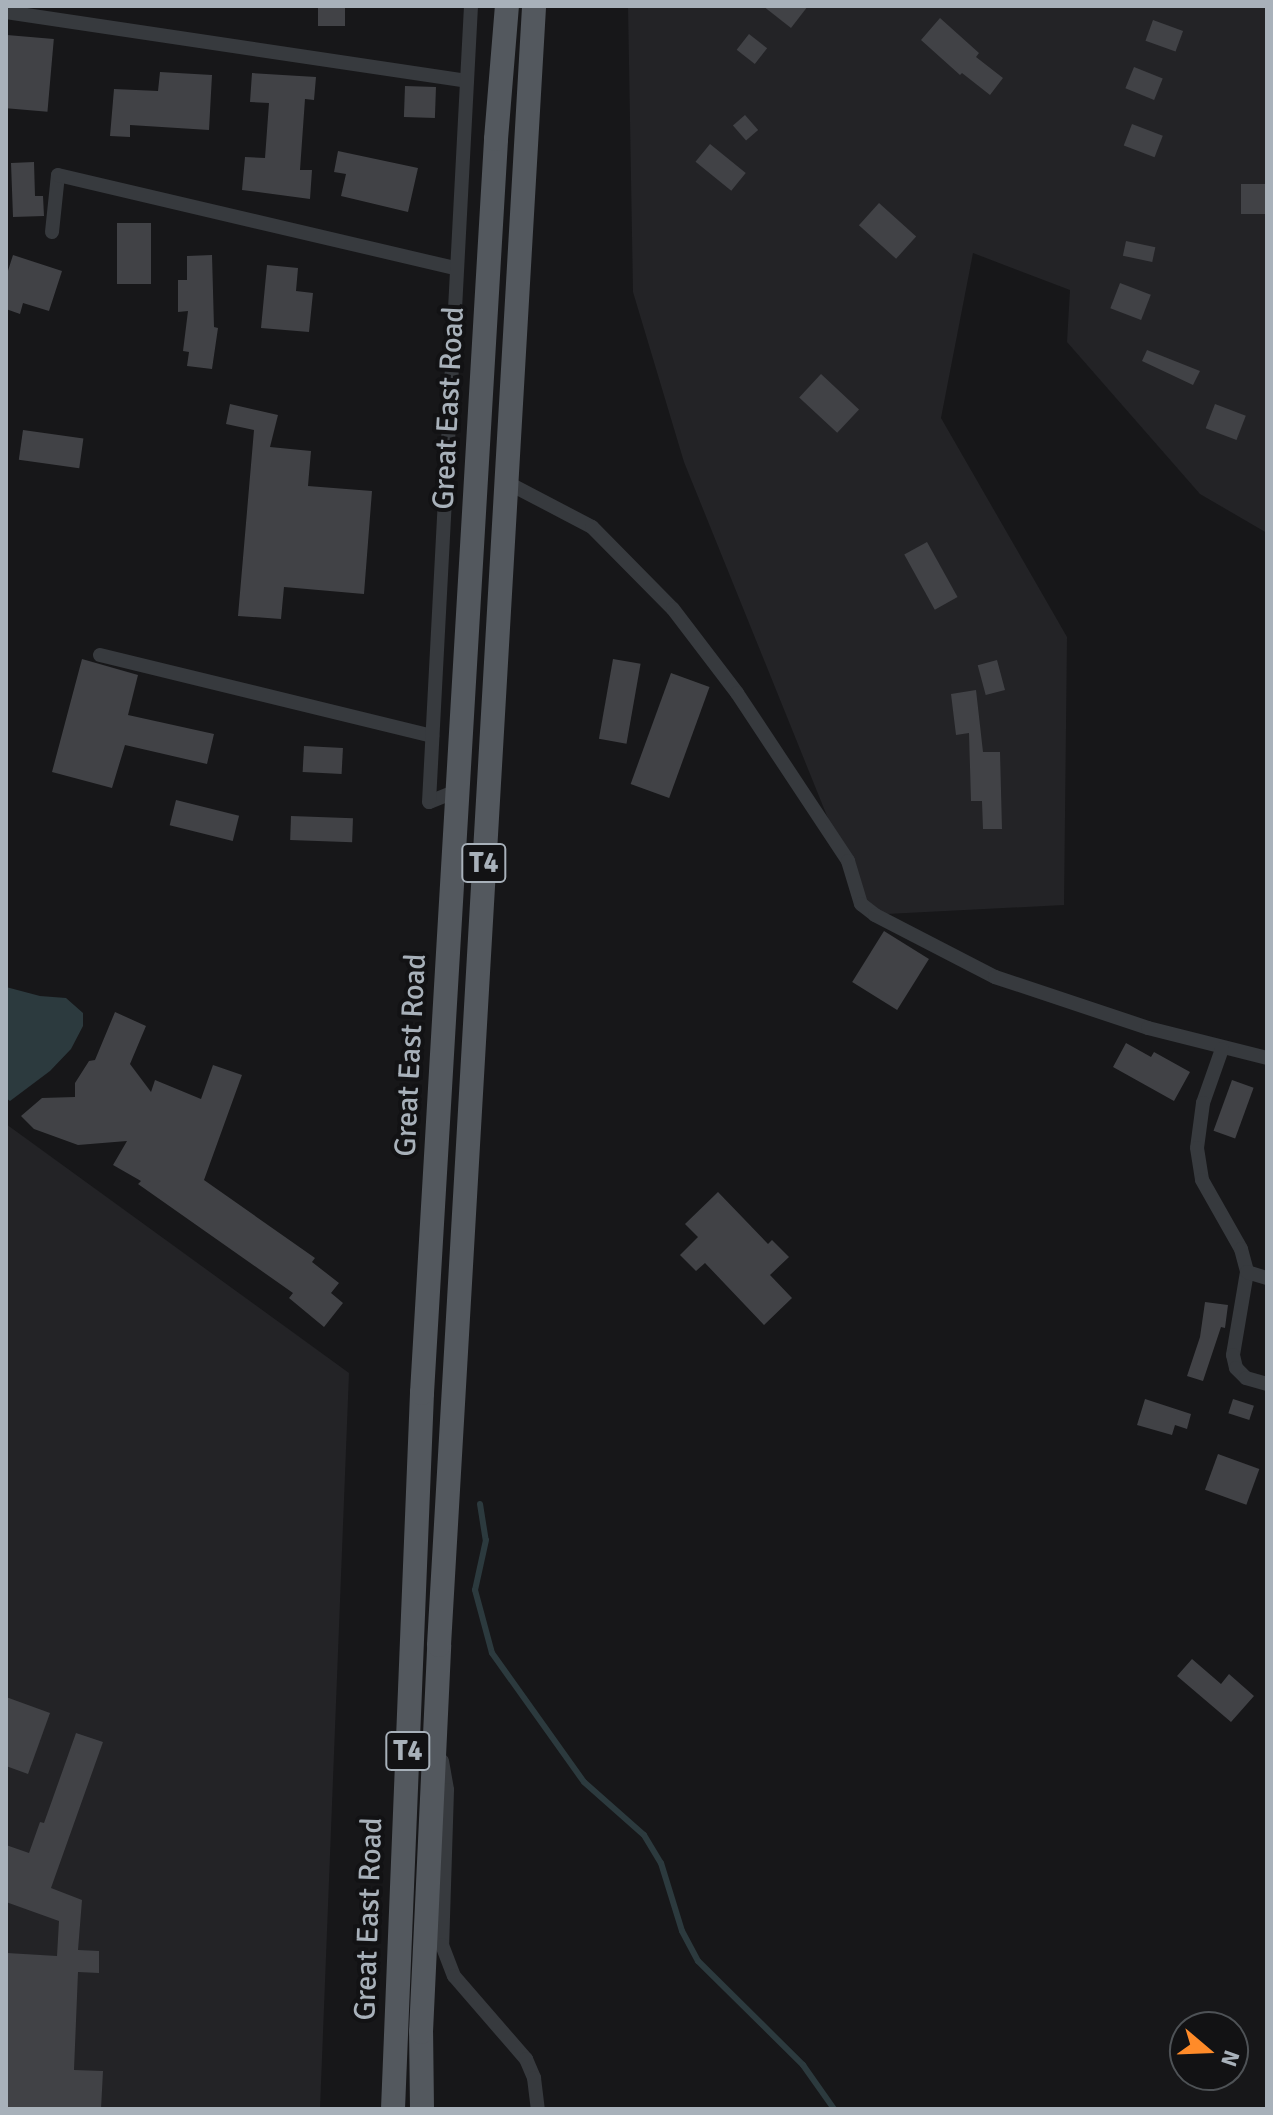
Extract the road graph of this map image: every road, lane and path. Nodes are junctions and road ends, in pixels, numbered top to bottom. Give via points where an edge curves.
1 (471, 6) edge
2 (507, 6) edge
3 (534, 6) edge
4 (6, 12) edge
5 (467, 81) junction
6 (52, 232) dead end
7 (455, 268) junction
8 (506, 482) junction
9 (100, 655) dead end
10 (432, 736) junction
11 (459, 790) junction
12 (1222, 1049) junction
13 (1267, 1058) edge
14 (1247, 1272) junction
15 (1267, 1278) edge
16 (1267, 1384) edge
17 (435, 1721) junction
18 (393, 2109) edge
19 (422, 2109) edge
20 (538, 2109) edge

1 - 5 street
2 - 11 main road, Great East Road / T4
3 - 8 main road, Great East Road / T4
4 - 5 street
5 - 7 street
6 - 7 street via 58,175
7 - 10 street
8 - 12 street via 592,527 647,579 704,645 848,861 861,904 995,977
8 - 17 main road, Great East Road / T4
9 - 10 street
10 - 11 street via 429,802
11 - 18 main road, Great East Road / T4 via 422,1393
12 - 13 street
12 - 14 street via 1203,1103 1197,1148 1202,1180 1241,1249
14 - 15 street
14 - 16 street via 1233,1355 1246,1378
17 - 19 main road, Great East Road / T4
17 - 20 street via 447,1790 442,1945 454,1976 526,2059

